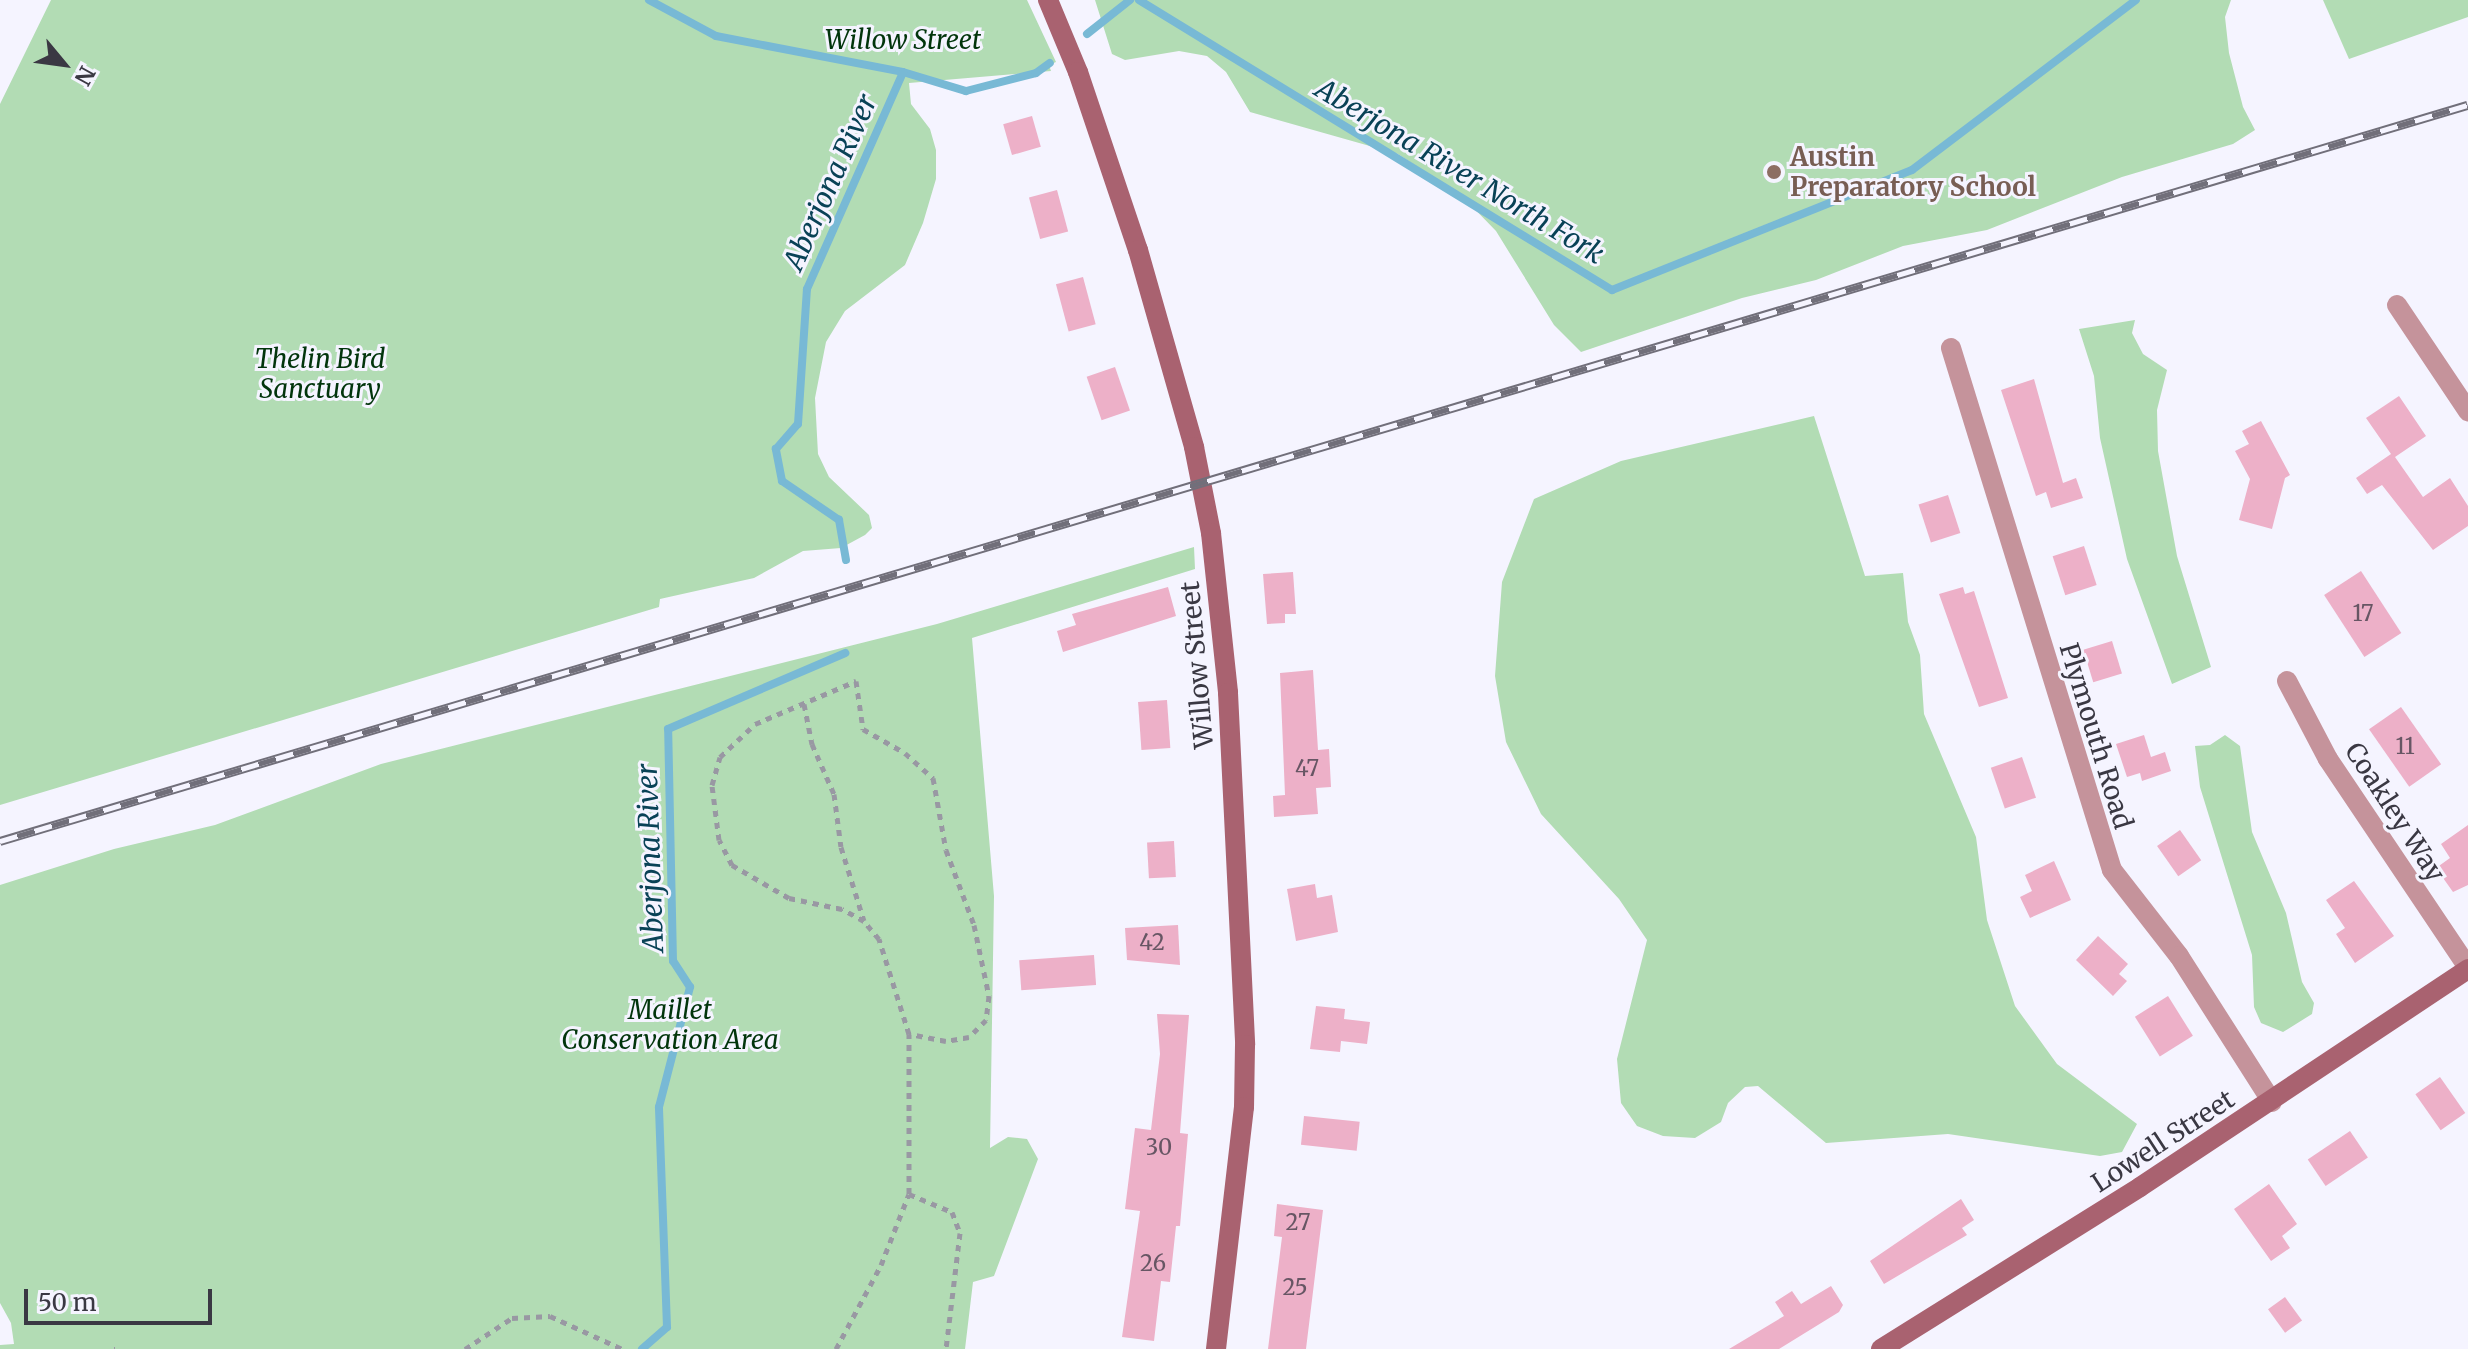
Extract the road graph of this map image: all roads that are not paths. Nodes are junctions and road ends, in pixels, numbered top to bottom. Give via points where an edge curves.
1 (1048, 0) edge
2 (2397, 305) dead end
3 (1951, 348) dead end
4 (2468, 411) edge
5 (2287, 681) dead end
6 (2468, 968) edge
7 (2272, 1102) junction
8 (1216, 1349) edge
9 (1881, 1349) edge

1 - 8 main road, Willow Street via 1102,141 1168,350 1203,485 1216,576 1229,709 1245,1045 1243,1122
2 - 4 street
3 - 7 street, Plymouth Road via 2112,870 2179,956
5 - 6 street, Coakley Way via 2328,759
6 - 7 main road, Lowell Street
7 - 9 main road, Lowell Street

